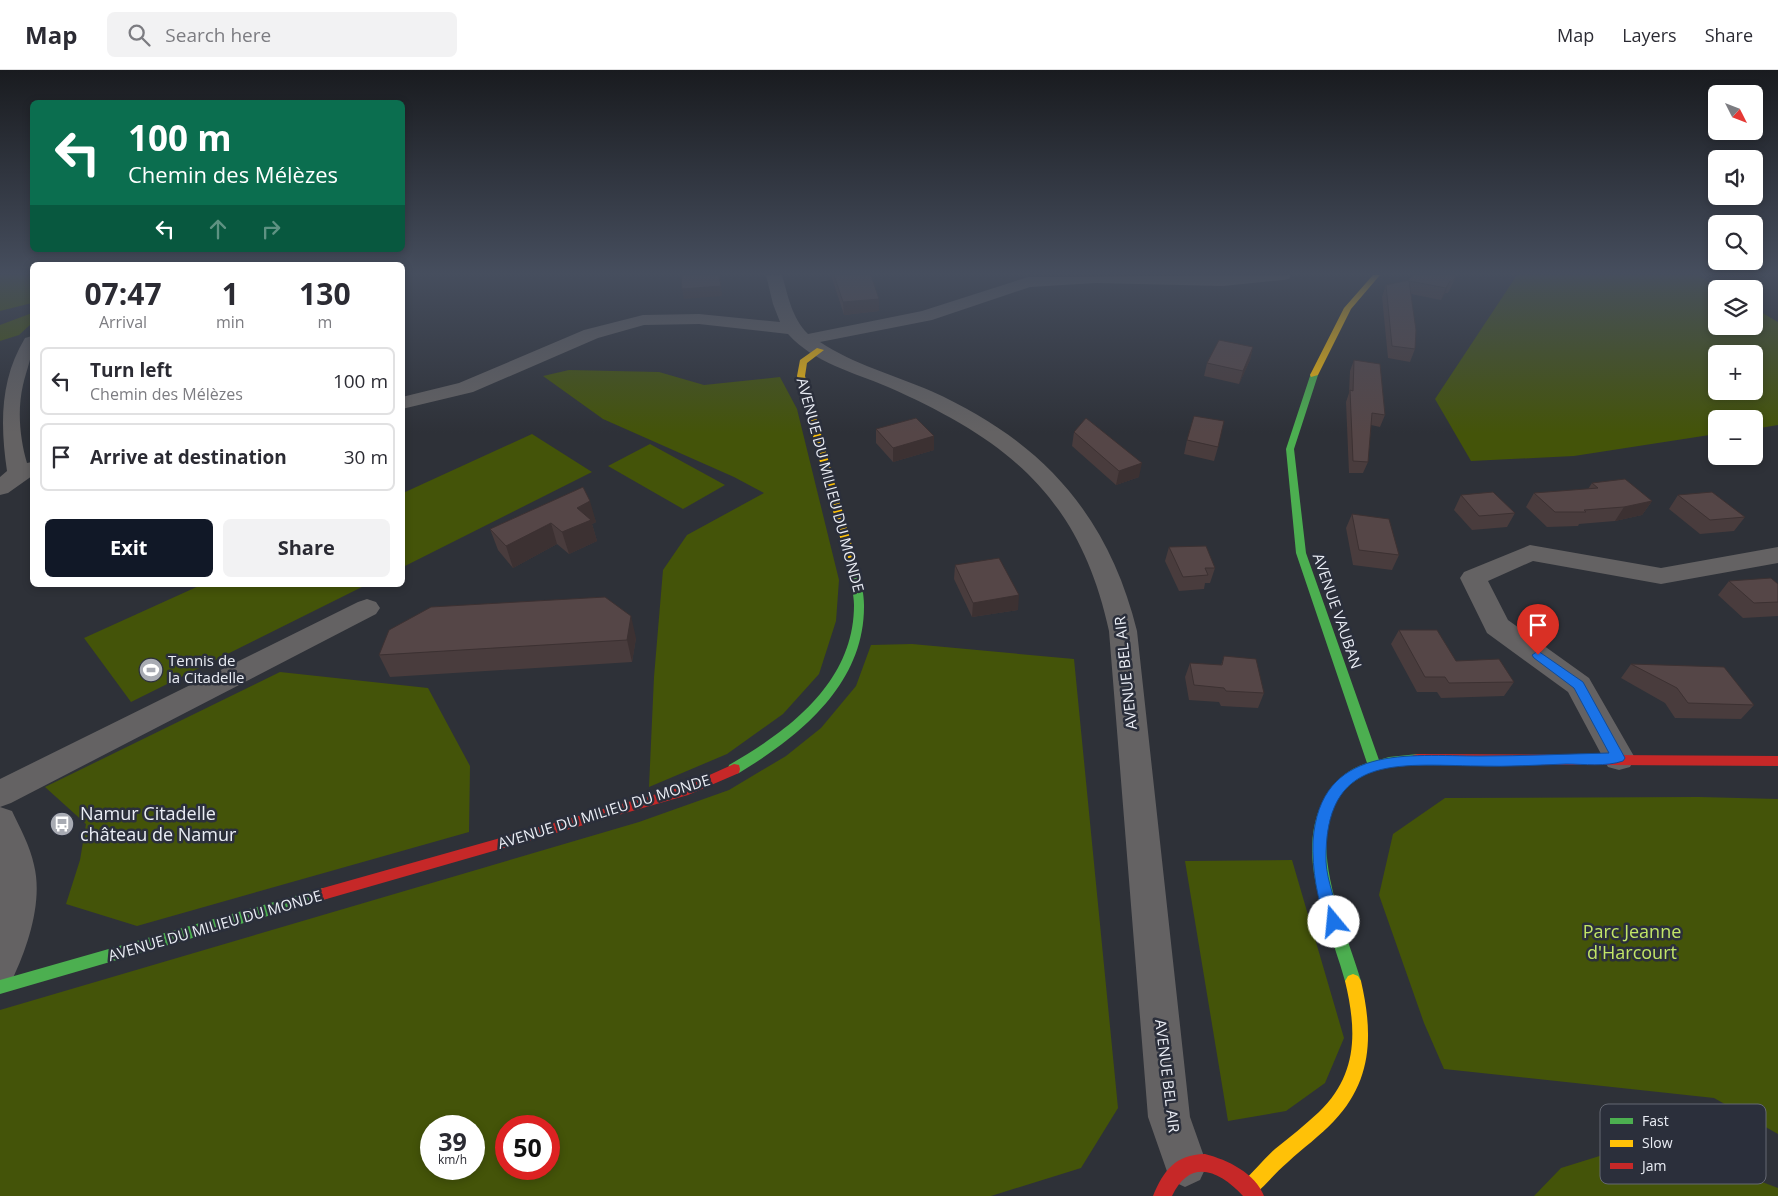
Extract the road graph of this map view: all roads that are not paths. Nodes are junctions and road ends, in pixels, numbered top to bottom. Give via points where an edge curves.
1 (615, 328) edge
2 (743, 328) edge
3 (796, 328) edge
4 (868, 328) edge
5 (1338, 328) edge
6 (806, 340) junction
7 (30, 346) edge
8 (405, 402) edge
9 (26, 471) edge
10 (0, 488) edge
11 (1778, 555) edge
12 (367, 608) dead end
13 (1618, 758) junction
14 (1778, 761) edge
15 (1374, 765) junction
16 (0, 794) edge
17 (0, 821) edge
18 (0, 966) edge
19 (0, 987) edge
20 (1186, 1165) junction
21 (1252, 1192) edge
22 (1162, 1196) edge

1 - 8 street via 591,334 466,388
2 - 6 street
3 - 6 street
4 - 6 street
5 - 15 main road, AVENUE VAUBAN via 1316,370 1290,449 1301,553
6 - 19 main road, AVENUE DU MILIEU DU MONDE via 801,376 857,581 860,615 851,654 840,677 821,704 797,727 744,764 688,790
6 - 20 street, AVENUE BEL AIR via 946,406 1006,444 1041,473 1060,494 1088,533 1102,560 1114,591 1123,631 1169,1117
7 - 9 street via 15,374 9,412 12,452
9 - 10 street
11 - 13 street via 1661,576 1530,553 1473,578 1497,626 1578,685
12 - 16 street
13 - 14 main road
13 - 15 main road via 1424,759
15 - 21 main road via 1355,773 1335,790 1324,814 1319,846 1326,898 1360,1013 1362,1042 1359,1061 1353,1080 1335,1108
17 - 18 street via 14,855 19,879 17,910
20 - 21 main road via 1205,1162 1222,1167 1239,1177
20 - 22 main road via 1174,1172

